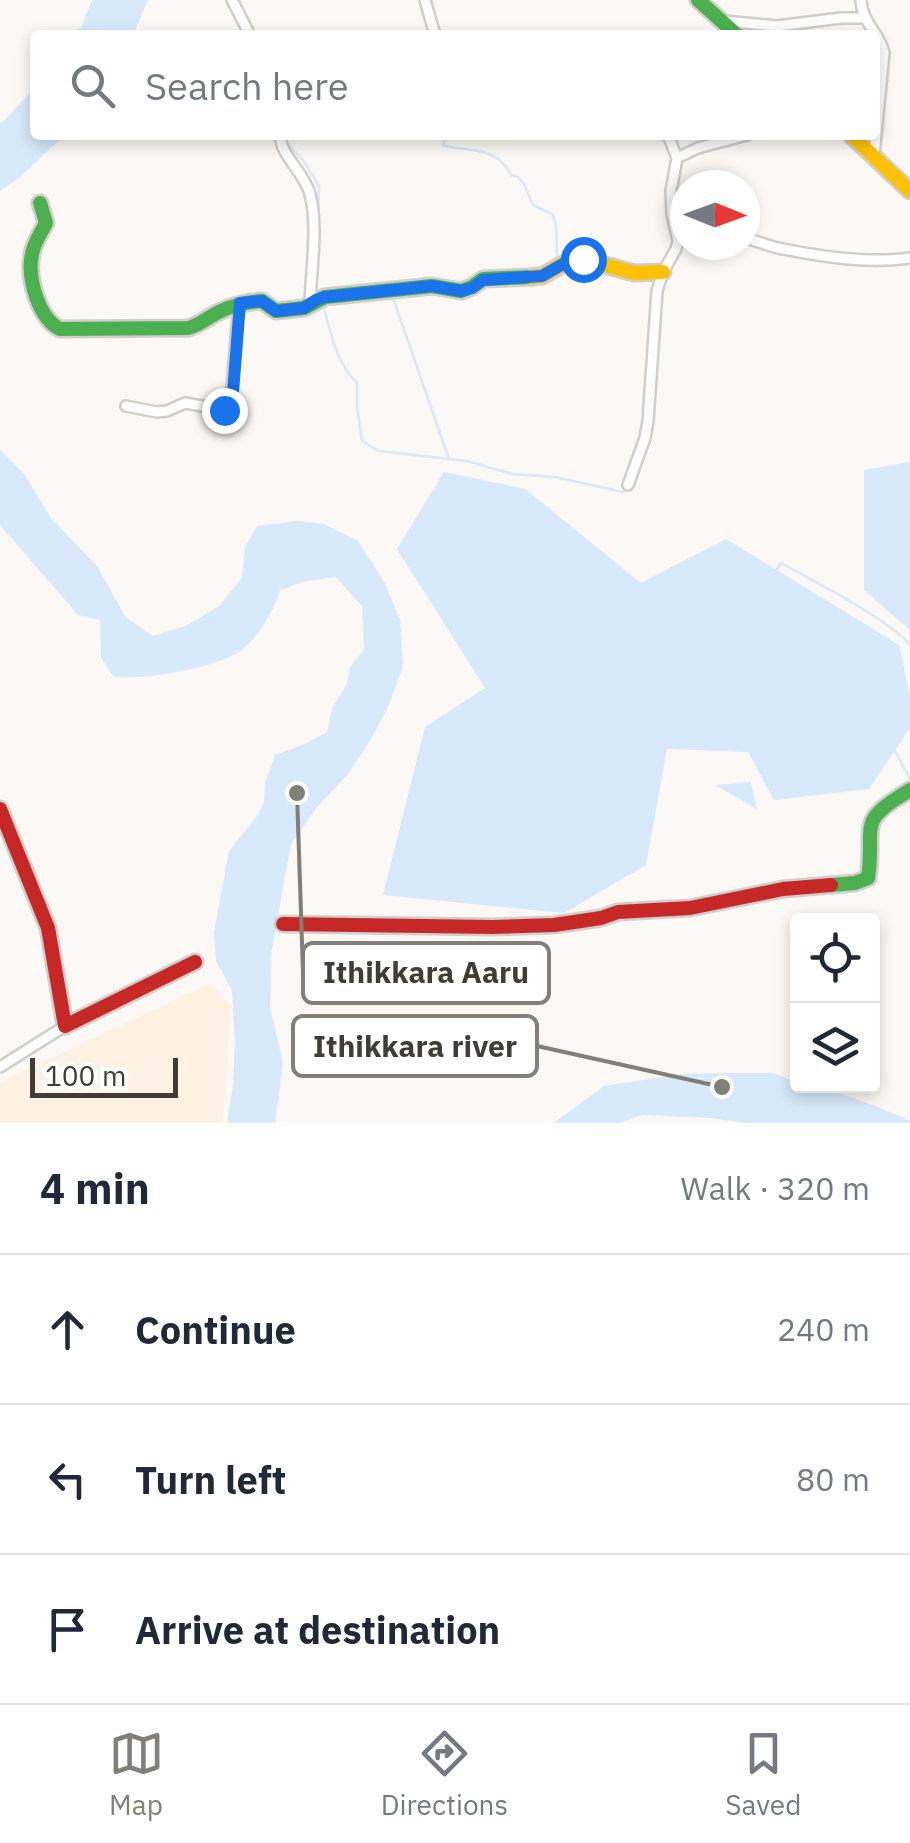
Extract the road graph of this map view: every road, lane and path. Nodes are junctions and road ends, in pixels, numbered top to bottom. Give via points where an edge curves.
1 (232, 0) edge
2 (425, 0) edge
3 (698, 0) edge
4 (861, 0) edge
5 (864, 18) junction
6 (721, 20) junction
7 (247, 30) edge
8 (434, 30) edge
9 (732, 30) edge
10 (872, 30) edge
11 (880, 41) edge
12 (880, 94) edge
13 (281, 140) edge
14 (670, 140) edge
15 (728, 140) edge
16 (856, 140) edge
17 (876, 140) edge
18 (874, 156) junction
19 (677, 158) junction
20 (910, 191) edge
21 (40, 204) dead end
22 (760, 243) edge
23 (910, 258) edge
24 (662, 272) junction
25 (240, 303) junction
26 (310, 304) junction
27 (126, 406) dead end
28 (628, 484) dead end
29 (910, 790) edge
30 (0, 808) edge
31 (284, 924) dead end
32 (195, 962) dead end
33 (65, 1026) junction
34 (0, 1067) edge

1 - 7 street
2 - 8 street
3 - 6 street
4 - 5 street
5 - 6 street via 776,26
5 - 10 street
6 - 9 street
11 - 12 street
13 - 26 street via 312,205
14 - 19 street
15 - 19 street
16 - 18 street
17 - 18 street
18 - 20 street
19 - 24 street via 671,191 678,241
21 - 25 street via 46,223 32,249 32,276 54,327 194,327
22 - 23 street via 820,255
24 - 26 street via 634,273 583,259 542,276 483,280 461,291 432,286
24 - 28 street via 648,421
25 - 26 street via 262,301 276,311
25 - 27 street via 230,408 185,403 157,412
29 - 31 street via 871,817 869,874 855,883 554,924
30 - 33 street via 48,928
32 - 33 street
33 - 34 street

